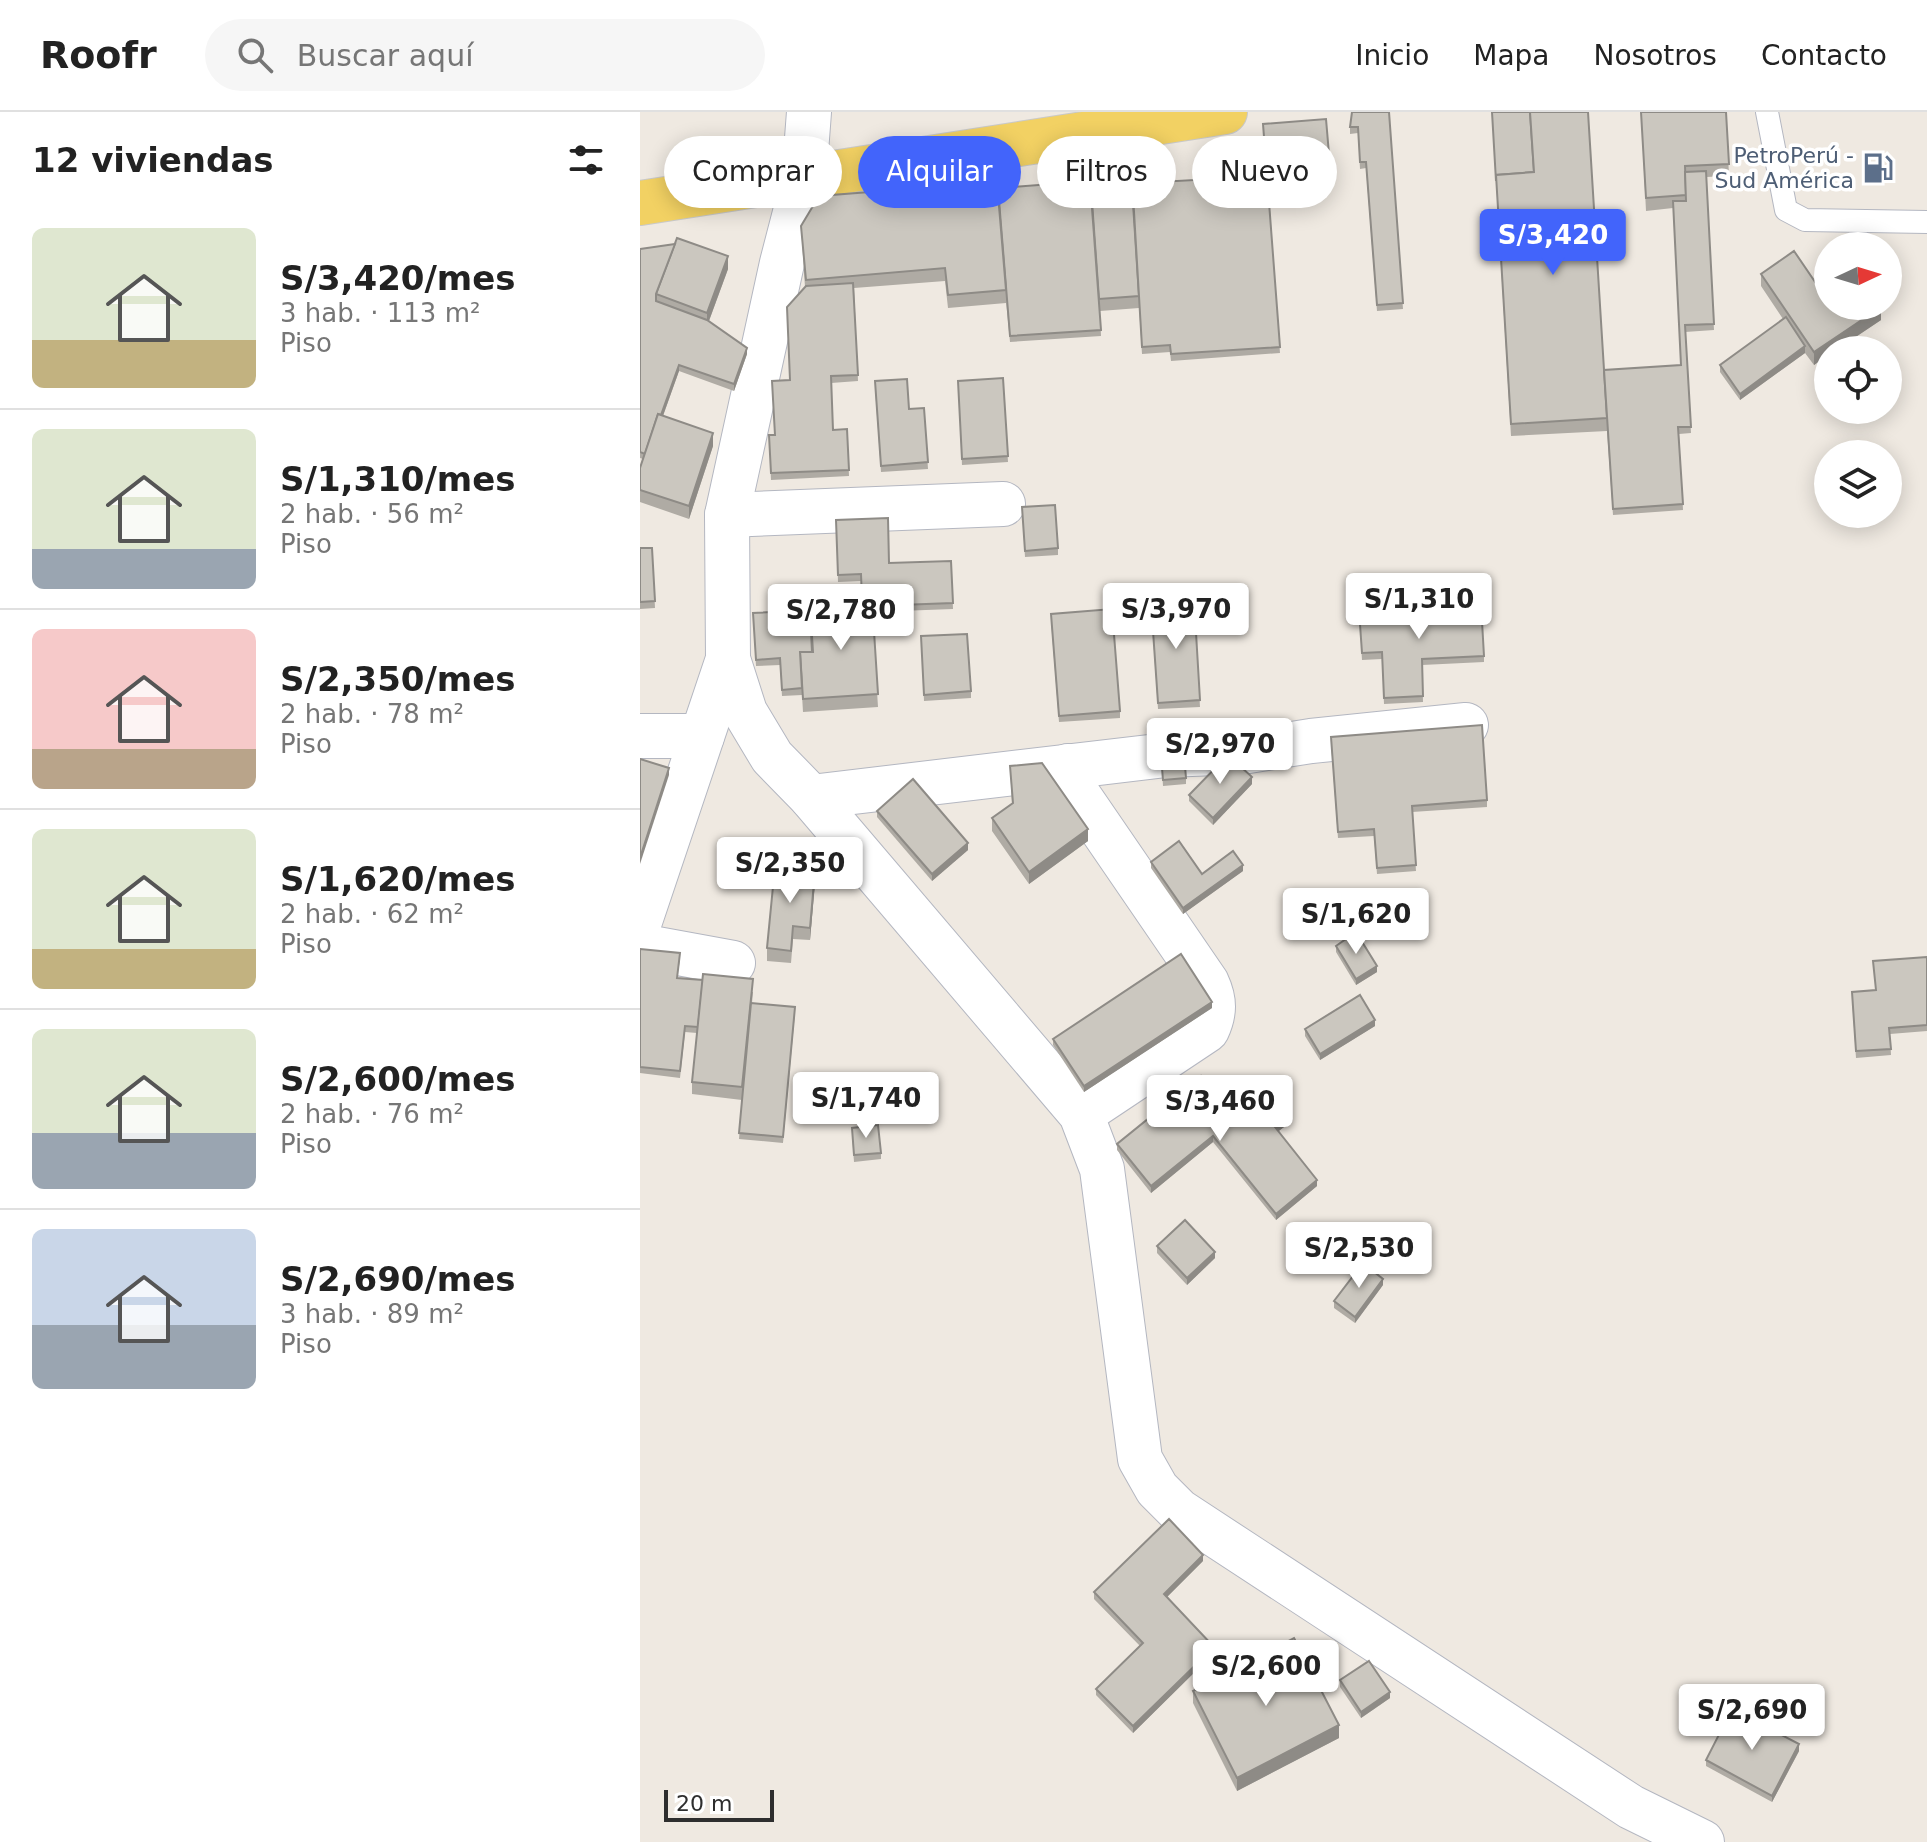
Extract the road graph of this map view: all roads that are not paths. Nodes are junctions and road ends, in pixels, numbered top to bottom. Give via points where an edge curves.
1 (809, 112) edge
2 (1225, 112) edge
3 (1767, 112) edge
4 (807, 136) edge
5 (842, 172) edge
6 (664, 199) edge
7 (640, 203) edge
8 (796, 208) edge
9 (1927, 222) edge
10 (1003, 504) dead end
11 (727, 515) junction
12 (728, 659) junction
13 (1466, 725) edge
14 (640, 736) edge
15 (702, 736) junction
16 (1068, 766) junction
17 (811, 797) junction
18 (640, 921) edge
19 (640, 946) edge
20 (733, 963) dead end
21 (1081, 1114) junction
22 (1702, 1842) edge

1 - 4 street
2 - 5 main road
3 - 9 lane via 1786,210 1805,220
6 - 7 main road
8 - 11 street
10 - 11 street
11 - 12 street
12 - 15 street
12 - 17 street via 745,712 772,757
13 - 16 street
14 - 15 street
15 - 18 street
16 - 17 street
16 - 21 street via 1079,796 1207,983 1214,1006 1207,1030
17 - 21 street
19 - 20 street
21 - 22 street via 1102,1169 1140,1459 1157,1489 1179,1511 1631,1807

